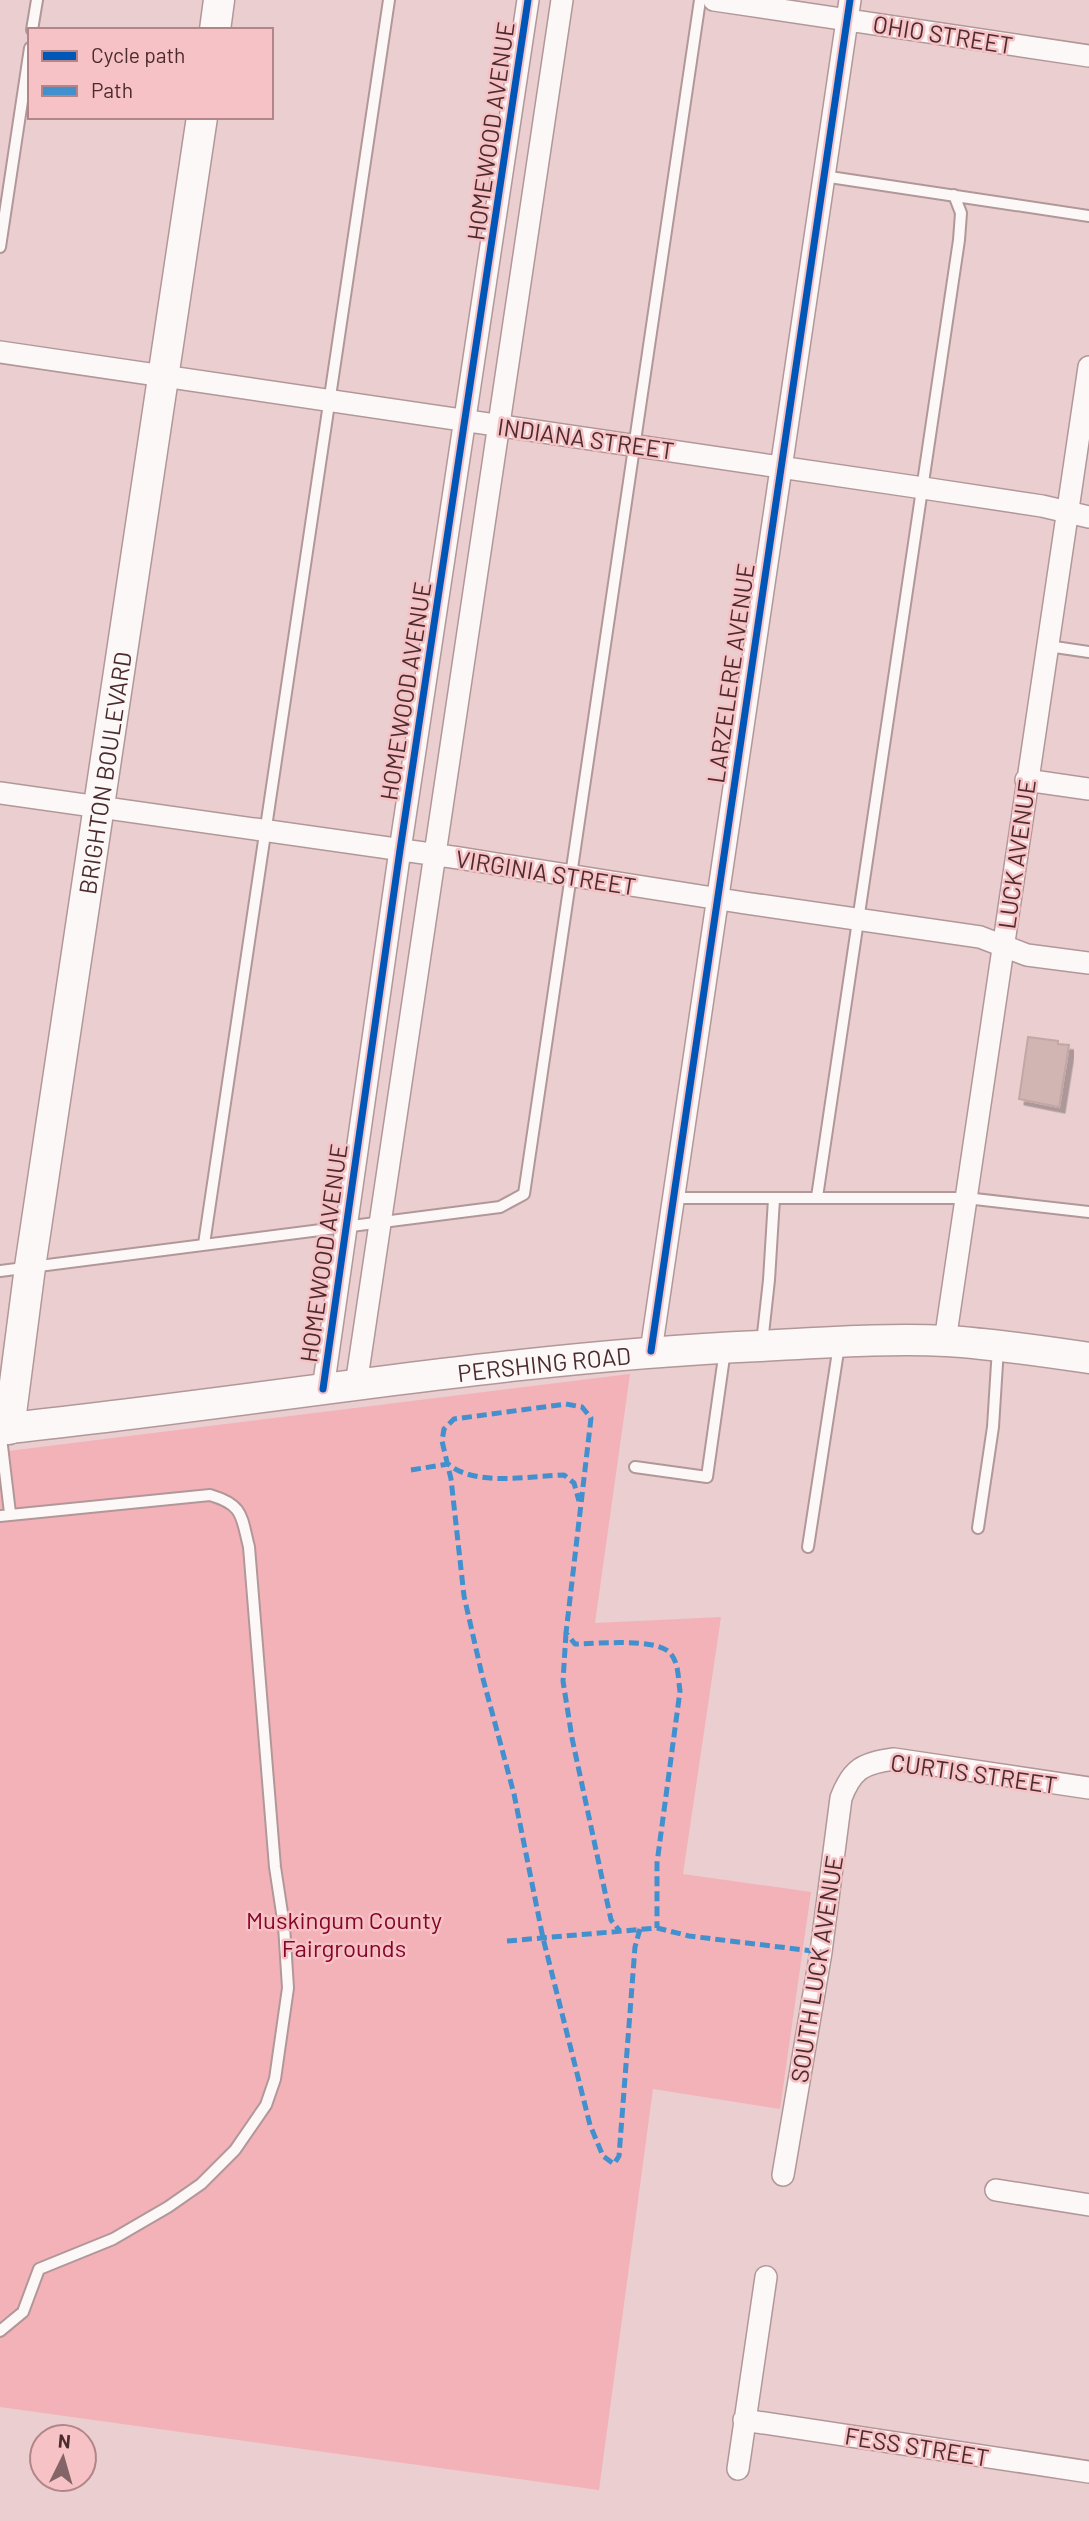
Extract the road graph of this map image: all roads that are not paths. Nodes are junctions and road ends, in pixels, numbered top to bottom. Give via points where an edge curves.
1 (37, 0) edge
2 (219, 0) edge
3 (389, 0) edge
4 (528, 0) edge
5 (562, 0) edge
6 (700, 0) edge
7 (714, 0) edge
8 (849, 10) edge
9 (33, 28) edge
10 (215, 28) edge
11 (1089, 56) edge
12 (28, 61) edge
13 (202, 119) edge
14 (823, 176) junction
15 (954, 195) junction
16 (1089, 216) edge
17 (0, 247) edge
18 (0, 352) edge
19 (1089, 367) edge
20 (163, 376) junction
21 (331, 401) junction
22 (466, 421) junction
23 (498, 425) junction
24 (634, 445) junction
25 (780, 467) junction
26 (923, 488) junction
27 (1068, 513) junction
28 (1089, 517) edge
29 (1048, 646) junction
30 (1089, 652) edge
31 (1026, 780) junction
32 (1089, 789) edge
33 (0, 793) edge
34 (99, 807) junction
35 (266, 831) junction
36 (400, 850) junction
37 (435, 855) junction
38 (571, 876) junction
39 (717, 899) junction
40 (858, 920) junction
41 (1003, 946) junction
42 (1089, 963) edge
43 (817, 1197) junction
44 (672, 1198) junction
45 (966, 1198) junction
46 (774, 1199) junction
47 (1089, 1212) edge
48 (380, 1222) junction
49 (345, 1227) junction
50 (204, 1244) junction
51 (30, 1267) junction
52 (0, 1271) edge
53 (945, 1341) junction
54 (839, 1342) junction
55 (999, 1345) junction
56 (761, 1346) junction
57 (726, 1347) junction
58 (651, 1351) junction
59 (1089, 1358) edge
60 (356, 1385) junction
61 (323, 1389) junction
62 (3, 1429) edge
63 (635, 1467) dead end
64 (5, 1515) edge
65 (978, 1528) dead end
66 (808, 1547) dead end
67 (860, 1768) joint
68 (1089, 1788) edge
69 (783, 2175) dead end
70 (996, 2190) dead end
71 (1089, 2205) edge
72 (766, 2277) dead end
73 (0, 2332) edge
74 (744, 2420) junction
75 (738, 2469) dead end
76 (1089, 2472) edge

1 - 9 lane
2 - 10 street
3 - 21 lane
4 - 22 street, HOMEWOOD AVENUE
5 - 23 street, HOMEWOOD AVENUE
6 - 24 lane
7 - 8 street, OHIO STREET
8 - 11 street, OHIO STREET
8 - 14 street, LARZELERE AVENUE
12 - 17 lane
13 - 20 street, BRIGHTON BOULEVARD
14 - 15 lane
14 - 25 street, LARZELERE AVENUE
15 - 16 lane
15 - 26 lane via 961,213 959,240
18 - 20 street, INDIANA STREET
19 - 27 street, LUCK AVENUE
20 - 21 street, INDIANA STREET
20 - 34 street, BRIGHTON BOULEVARD
21 - 22 street, INDIANA STREET
21 - 35 lane
22 - 23 street, INDIANA STREET
22 - 36 street, HOMEWOOD AVENUE
23 - 24 street, INDIANA STREET
23 - 37 street, HOMEWOOD AVENUE
24 - 25 street, INDIANA STREET
24 - 38 lane
25 - 26 street, INDIANA STREET
25 - 39 street, LARZELERE AVENUE
26 - 27 street, INDIANA STREET
26 - 40 lane
27 - 28 street, INDIANA STREET
27 - 29 street, LUCK AVENUE
29 - 30 lane
29 - 31 street, LUCK AVENUE
31 - 32 street
31 - 41 street, LUCK AVENUE
33 - 34 street, VIRGINIA STREET
34 - 35 street, VIRGINIA STREET
34 - 51 street, BRIGHTON BOULEVARD
35 - 36 street, VIRGINIA STREET
35 - 50 lane
36 - 37 street, VIRGINIA STREET
36 - 49 street, HOMEWOOD AVENUE
37 - 38 street, VIRGINIA STREET
37 - 48 street, HOMEWOOD AVENUE
38 - 39 street, VIRGINIA STREET
38 - 48 lane via 524,1194 500,1207
39 - 40 street, VIRGINIA STREET
39 - 44 street, LARZELERE AVENUE
40 - 41 street, VIRGINIA STREET via 980,937
40 - 43 lane
41 - 42 street, VIRGINIA STREET
41 - 45 street, LUCK AVENUE
43 - 45 lane
43 - 46 lane
44 - 46 lane
44 - 58 street, LARZELERE AVENUE
45 - 47 lane
45 - 53 street, LUCK AVENUE
46 - 56 lane
48 - 49 lane
48 - 60 street, HOMEWOOD AVENUE
49 - 50 lane
49 - 61 street, HOMEWOOD AVENUE
50 - 51 lane
51 - 52 lane
51 - 62 street, BRIGHTON BOULEVARD
53 - 54 street, PERSHING ROAD
53 - 55 street, PERSHING ROAD
54 - 56 street, PERSHING ROAD
54 - 66 lane
55 - 59 street, PERSHING ROAD
55 - 65 lane
56 - 57 street, PERSHING ROAD
57 - 58 street, PERSHING ROAD
57 - 63 lane via 707,1478
58 - 60 street, PERSHING ROAD
60 - 61 street, PERSHING ROAD
61 - 62 street, PERSHING ROAD
62 - 64 lane
64 - 73 lane via 210,1495 227,1500 240,1511 249,1547 288,1988 275,2079 266,2105 235,2150 201,2184 168,2207 113,2238 39,2269 23,2312
67 - 68 street, CURTIS STREET via 894,1759
67 - 69 street, SOUTH LUCK AVENUE via 841,1798 821,1952
70 - 71 street
72 - 74 street
74 - 75 street
74 - 76 street, FESS STREET

